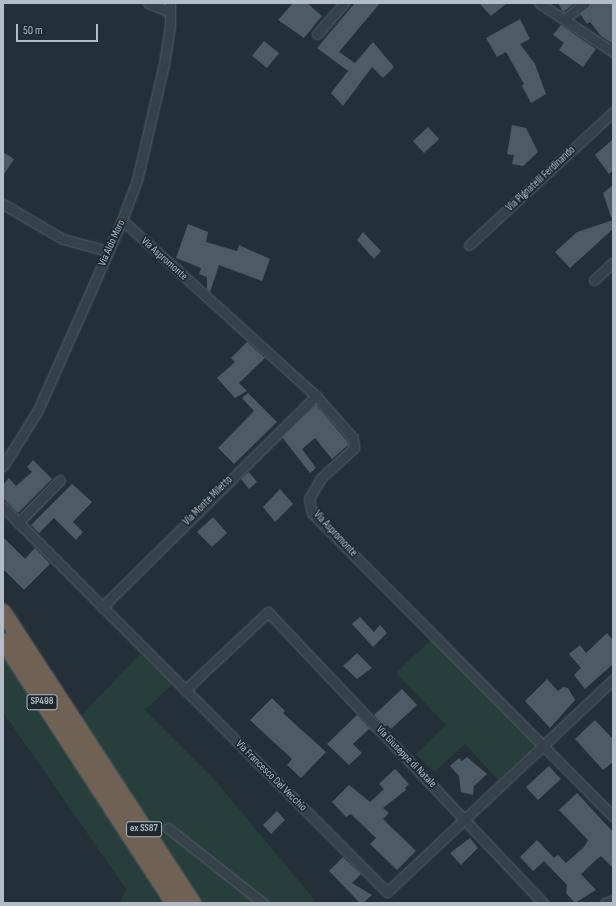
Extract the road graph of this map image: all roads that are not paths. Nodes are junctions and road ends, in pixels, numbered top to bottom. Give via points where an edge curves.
1 (148, 3) edge
2 (344, 3) edge
3 (539, 3) edge
4 (585, 3) edge
5 (169, 7) edge
6 (554, 7) edge
7 (564, 19) junction
8 (317, 34) dead end
9 (613, 52) edge
10 (613, 112) edge
11 (3, 204) edge
12 (122, 220) junction
13 (469, 246) dead end
14 (108, 251) junction
15 (613, 262) edge
16 (594, 280) dead end
17 (316, 396) junction
18 (3, 466) edge
19 (60, 480) dead end
20 (3, 507) edge
21 (18, 523) junction
22 (102, 607) junction
23 (3, 612) edge
24 (3, 641) edge
25 (613, 680) edge
26 (185, 690) junction
27 (544, 745) junction
28 (88, 758) junction
29 (613, 816) edge
30 (465, 819) junction
31 (168, 828) dead end
32 (613, 900) edge
33 (174, 903) edge
34 (193, 903) edge
35 (263, 903) edge
36 (543, 903) edge
37 (605, 903) edge

1 - 5 street
2 - 8 street
3 - 6 street
4 - 7 street
5 - 12 street, Via Aldo Moro via 170,25 164,64 137,180
6 - 7 street
7 - 9 street
10 - 13 street, Via Pignatelli Ferdinando
11 - 14 street via 63,239
12 - 14 street, Via Aldo Moro
12 - 17 street, Via Aspromonte
14 - 18 street, Via Aldo Moro via 38,410
15 - 16 street
17 - 22 street, Via Monte Miletto
17 - 27 street, Via Aspromonte via 353,438 354,448 320,478 309,499 312,513
19 - 21 street
20 - 21 street, Via Francesco Del Vecchio
21 - 22 street, Via Francesco Del Vecchio
22 - 26 street, Via Francesco Del Vecchio
23 - 28 highway, ex SS87
24 - 28 highway, SP498
25 - 27 street, Via Francesco Del Vecchio
26 - 30 street, Via Francesco Del Vecchio via 387,892
26 - 30 street, Via Giuseppe di Natale via 268,612
27 - 29 street
27 - 30 street, Via Francesco Del Vecchio
28 - 33 highway, ex SS87
28 - 34 highway, ex SS87
30 - 36 street, Via Giuseppe di Natale
31 - 35 street
32 - 37 street

